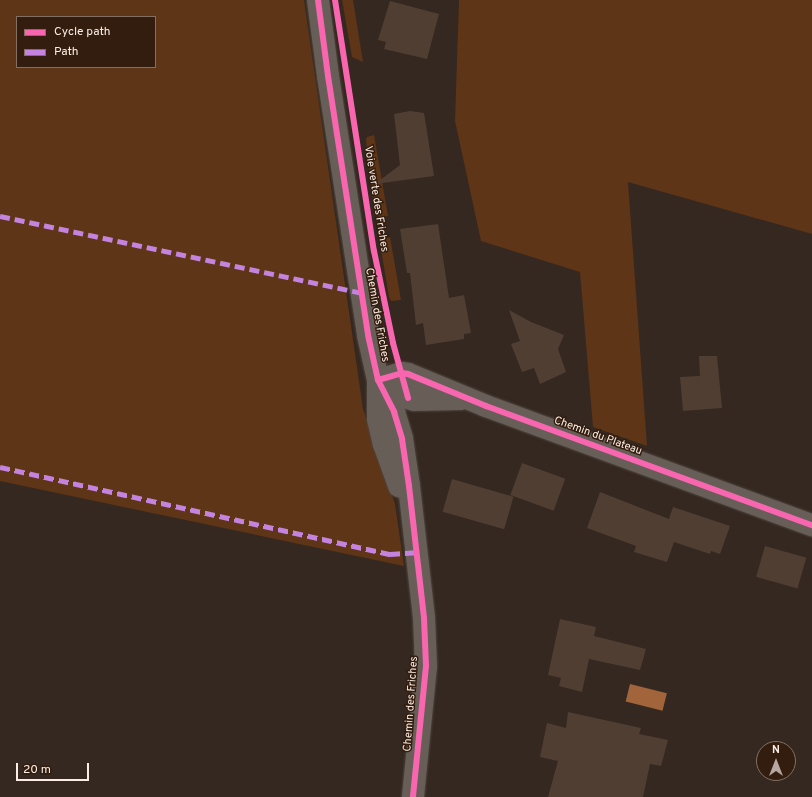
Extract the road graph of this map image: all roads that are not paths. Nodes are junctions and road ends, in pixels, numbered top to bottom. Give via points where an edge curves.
1 (318, 0) edge
2 (378, 380) junction
3 (812, 525) edge
4 (413, 797) edge

1 - 2 street, Chemin des Friches via 368,335
2 - 3 street, Chemin du Plateau via 414,400 462,399 486,406
2 - 4 street, Chemin des Friches via 378,419 413,531 424,618 426,666

